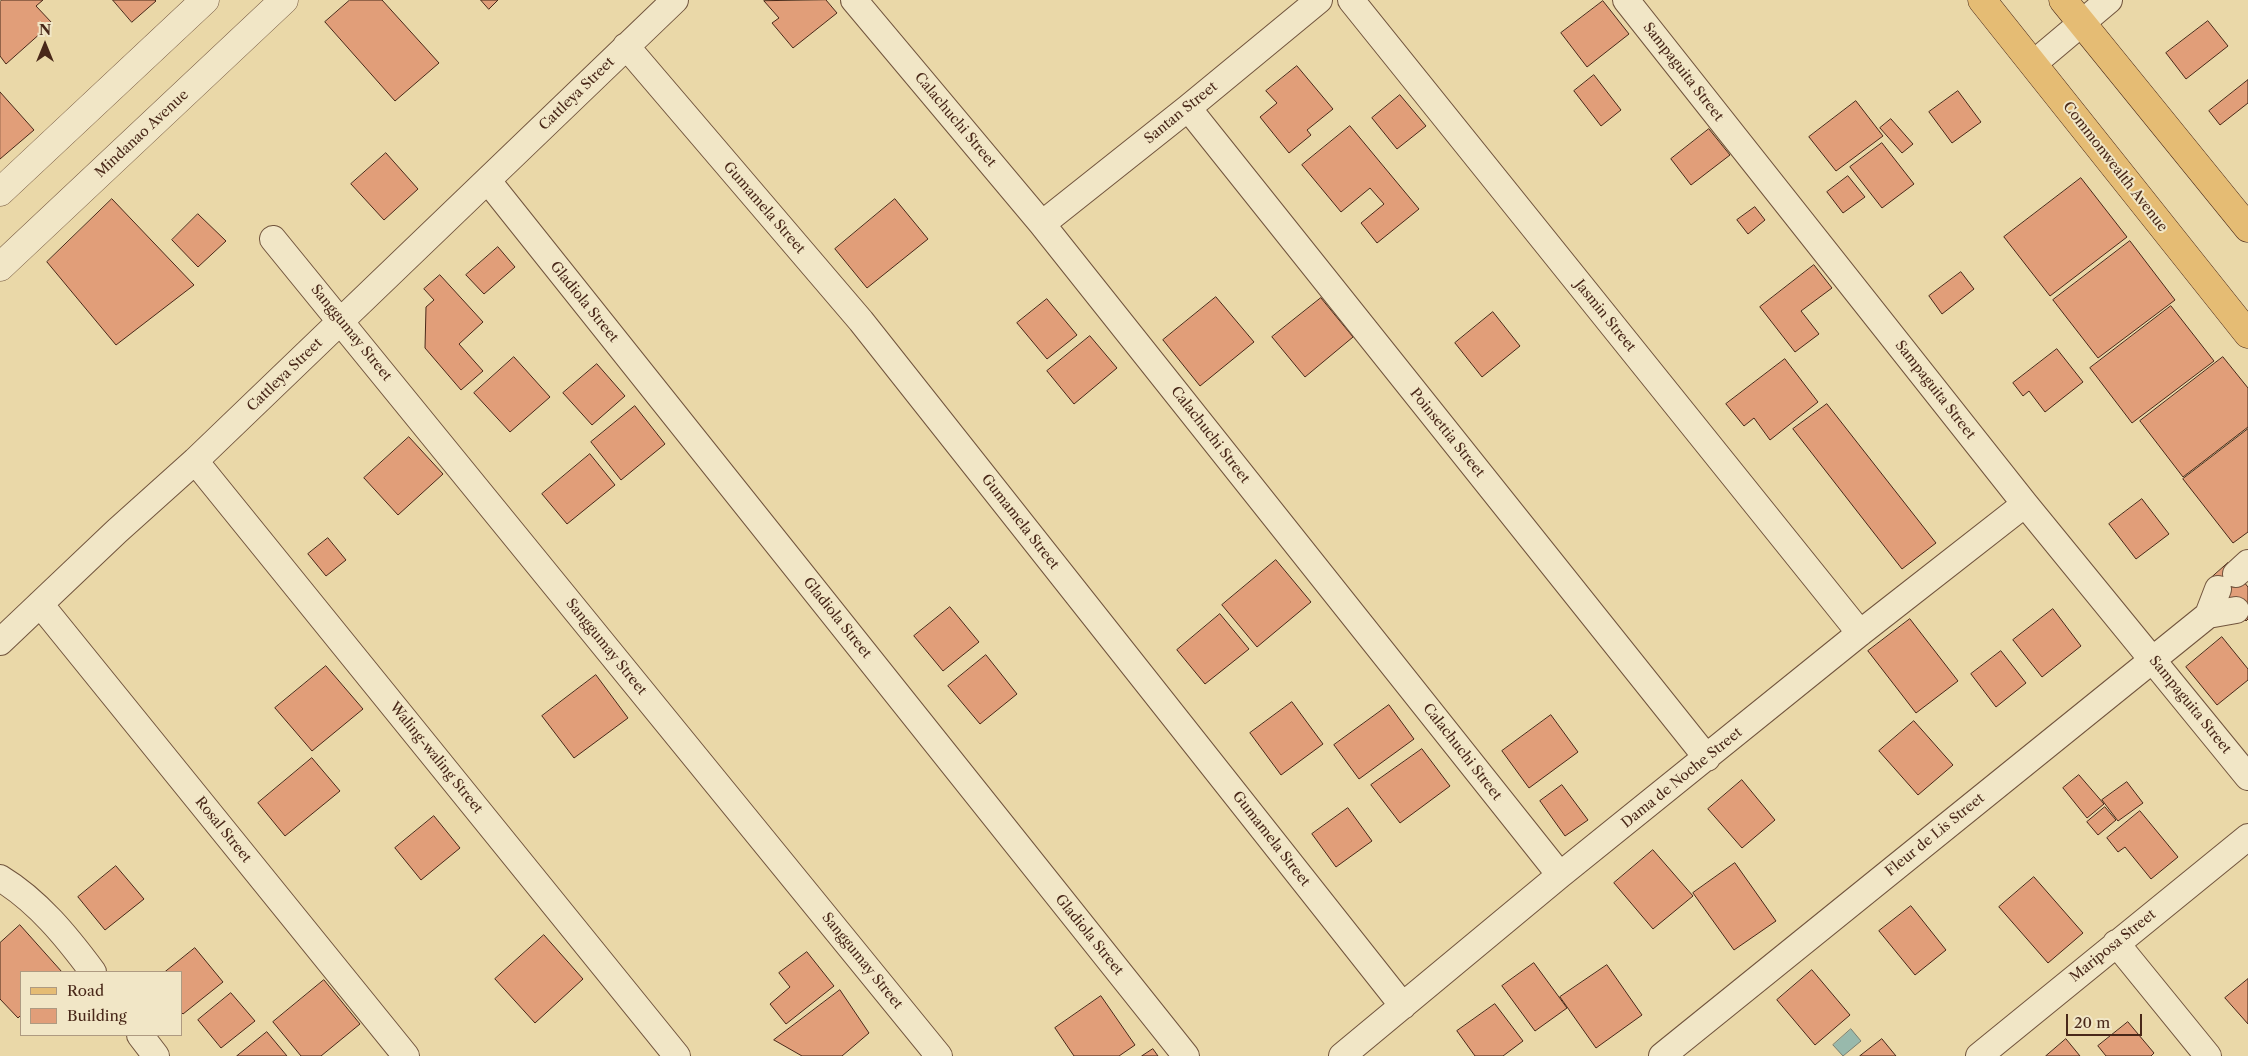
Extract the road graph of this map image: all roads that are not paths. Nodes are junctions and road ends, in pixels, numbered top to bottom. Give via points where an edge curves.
1 (205, 0) edge
2 (284, 0) edge
3 (675, 0) edge
4 (854, 0) edge
5 (1319, 0) edge
6 (1351, 0) edge
7 (1626, 0) edge
8 (1982, 0) edge
9 (2063, 0) edge
10 (2109, 0) edge
11 (2082, 23) junction
12 (626, 46) junction
13 (2033, 64) junction
14 (1188, 108) junction
15 (488, 181) junction
16 (0, 192) edge
17 (1042, 224) junction
18 (2248, 228) edge
19 (273, 239) dead end
20 (0, 267) edge
21 (342, 322) junction
22 (2248, 334) edge
23 (195, 461) junction
24 (2026, 504) junction
25 (2234, 575) edge
26 (40, 604) junction
27 (2236, 610) dead end
28 (2208, 614) junction
29 (1860, 633) junction
30 (0, 642) edge
31 (2153, 659) junction
32 (1707, 758) junction
33 (2248, 777) edge
34 (2248, 837) edge
35 (1560, 875) junction
36 (0, 878) edge
37 (2116, 943) junction
38 (92, 971) edge
39 (1403, 1006) junction
40 (141, 1036) edge
41 (156, 1056) edge
42 (406, 1056) edge
43 (677, 1056) edge
44 (939, 1056) edge
45 (1186, 1056) edge
46 (1342, 1056) edge
47 (1662, 1056) edge
48 (1979, 1056) edge
49 (2208, 1056) edge

1 - 16 street
2 - 20 street, Mindanao Avenue
3 - 12 street, Cattleya Street
4 - 17 street, Calachuchi Street
5 - 14 street, Santan Street
6 - 29 street, Jasmin Street
7 - 24 street, Sampaguita Street
8 - 13 main road, Commonwealth Avenue
9 - 11 main road
10 - 11 street
11 - 13 street
11 - 18 main road
12 - 15 street, Cattleya Street
12 - 39 street, Gumamela Street via 861,321
13 - 22 main road, Commonwealth Avenue
14 - 17 street, Santan Street
14 - 32 street, Poinsettia Street
15 - 21 street, Cattleya Street
15 - 45 street, Gladiola Street
17 - 35 street, Calachuchi Street
19 - 21 street, Sanggumay Street
21 - 23 street, Cattleya Street
21 - 44 street, Sanggumay Street
23 - 26 street, Cattleya Street
23 - 43 street, Waling-waling Street
24 - 29 street, Dama de Noche Street
24 - 31 street, Sampaguita Street
25 - 28 street, Fleur de Lis Street
26 - 30 street, Cattleya Street
26 - 42 street, Rosal Street
27 - 28 street
28 - 31 street, Fleur de Lis Street
29 - 32 street, Dama de Noche Street
31 - 33 street, Sampaguita Street
31 - 47 street, Fleur de Lis Street
32 - 35 street, Dama de Noche Street
34 - 37 street, Mariposa Street
35 - 39 street, Dama de Noche Street
36 - 38 street via 20,892 64,934
37 - 48 street, Mariposa Street
37 - 49 street
39 - 46 street, Dama de Noche Street
40 - 41 street

